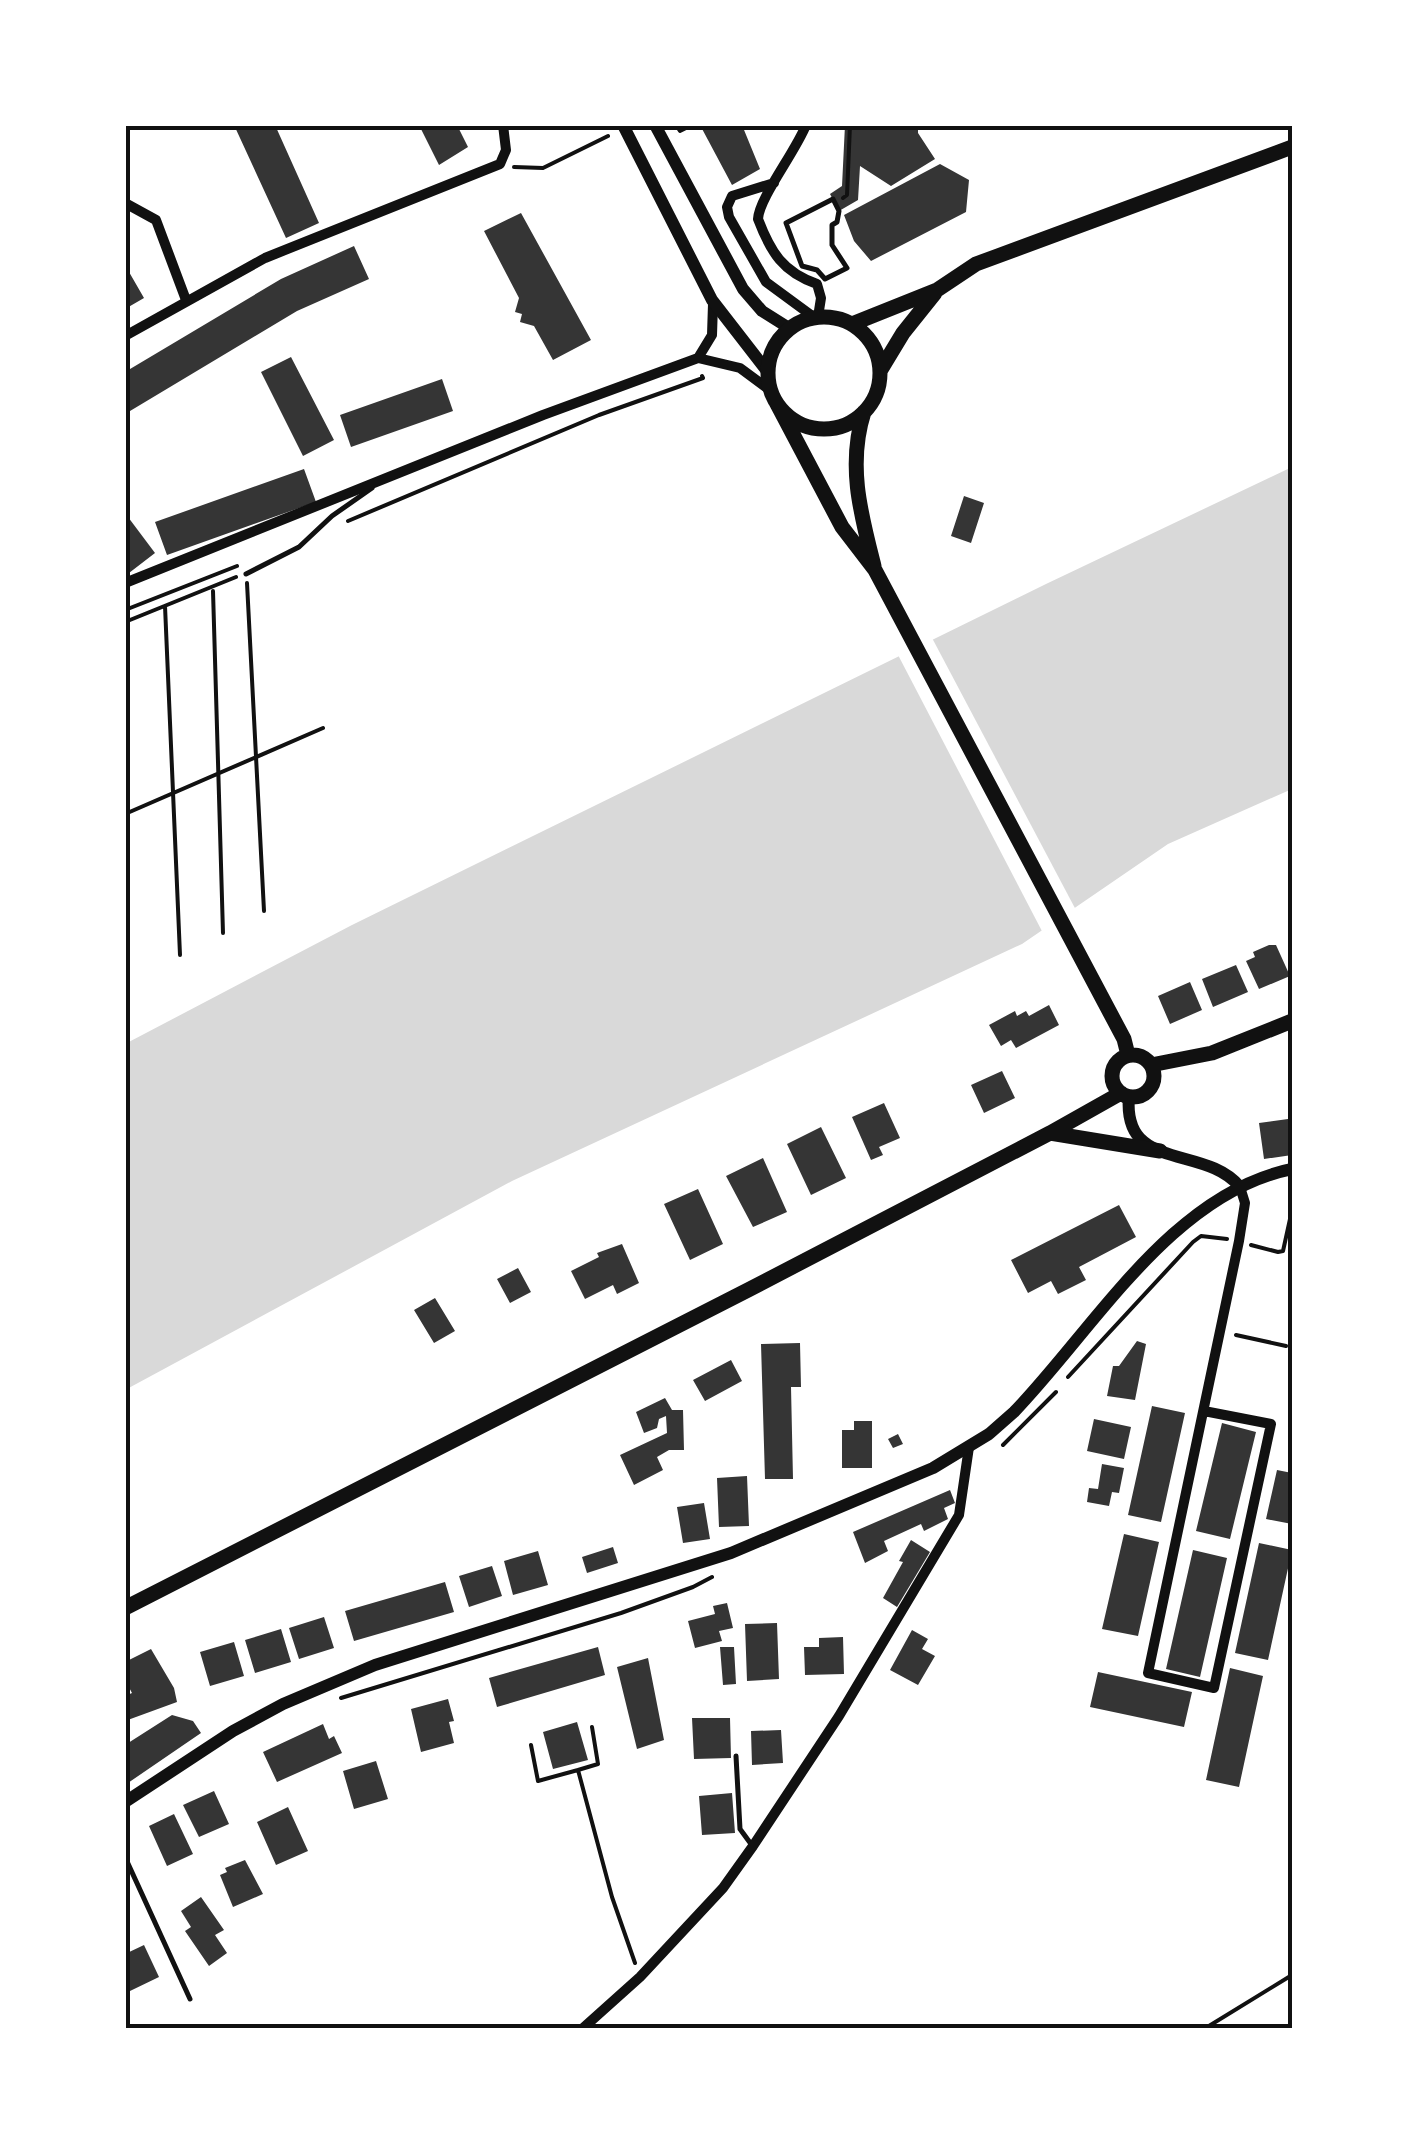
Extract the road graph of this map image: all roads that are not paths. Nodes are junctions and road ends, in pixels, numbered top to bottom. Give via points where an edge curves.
1 (503, 125) edge
2 (623, 125) edge
3 (655, 125) edge
4 (806, 125) edge
5 (1292, 148) edge
6 (774, 183) junction
7 (125, 203) edge
8 (835, 204) joint
9 (937, 290) junction
10 (186, 300) junction
11 (712, 300) junction
12 (816, 317) junction
13 (852, 324) junction
14 (790, 328) junction
15 (125, 336) edge
16 (698, 358) junction
17 (768, 371) junction
18 (880, 372) junction
19 (773, 397) junction
20 (865, 412) junction
21 (382, 480) junction
22 (875, 570) junction
23 (246, 574) road end
24 (125, 583) edge
25 (1292, 1021) edge
26 (1128, 1055) junction
27 (1151, 1065) junction
28 (1125, 1094) junction
29 (1050, 1133) junction
30 (1160, 1151) junction
31 (1292, 1169) edge
32 (1240, 1187) junction
33 (1204, 1411) junction
34 (970, 1447) junction
35 (125, 1608) edge
36 (736, 1756) dead end
37 (125, 1802) edge
38 (753, 1846) junction
39 (125, 1857) edge
40 (190, 1999) dead end
41 (582, 2029) edge

1 - 10 street via 500,164 282,251
2 - 11 street
3 - 14 street via 743,289
4 - 6 street
5 - 9 main road via 994,256
6 - 12 street via 758,213 761,227 783,266 817,284
6 - 12 street via 735,194 729,217 766,282
7 - 10 street via 156,220
8 - 8 lane via 786,223 802,266 825,279 848,268 832,245
9 - 13 main road
9 - 18 main road
10 - 15 street
11 - 16 street via 714,330
11 - 17 street
12 - 13 main road
12 - 14 main road
13 - 18 main road via 874,348
14 - 17 main road via 774,346
16 - 19 street via 740,368
16 - 21 street
17 - 19 main road
18 - 20 main road
19 - 20 main road via 792,419 818,429 840,427
19 - 22 main road via 842,527
20 - 22 main road via 856,483
21 - 23 lane via 299,547
21 - 24 street
22 - 26 main road
25 - 27 main road via 1212,1053
26 - 27 main road
26 - 28 main road via 1113,1068 1113,1081
27 - 28 main road via 1151,1085 1141,1094
28 - 29 main road
28 - 30 street via 1136,1136
29 - 30 main road
29 - 35 main road
30 - 32 street via 1216,1167
31 - 32 street
32 - 33 street via 1245,1203 1239,1242
32 - 34 street via 1164,1242 1026,1400
33 - 33 street via 1272,1424 1214,1688 1148,1673
34 - 37 street via 731,1553 322,1686 264,1713
34 - 38 street via 959,1515
36 - 38 lane via 740,1829
38 - 41 street via 640,1977
39 - 40 lane

